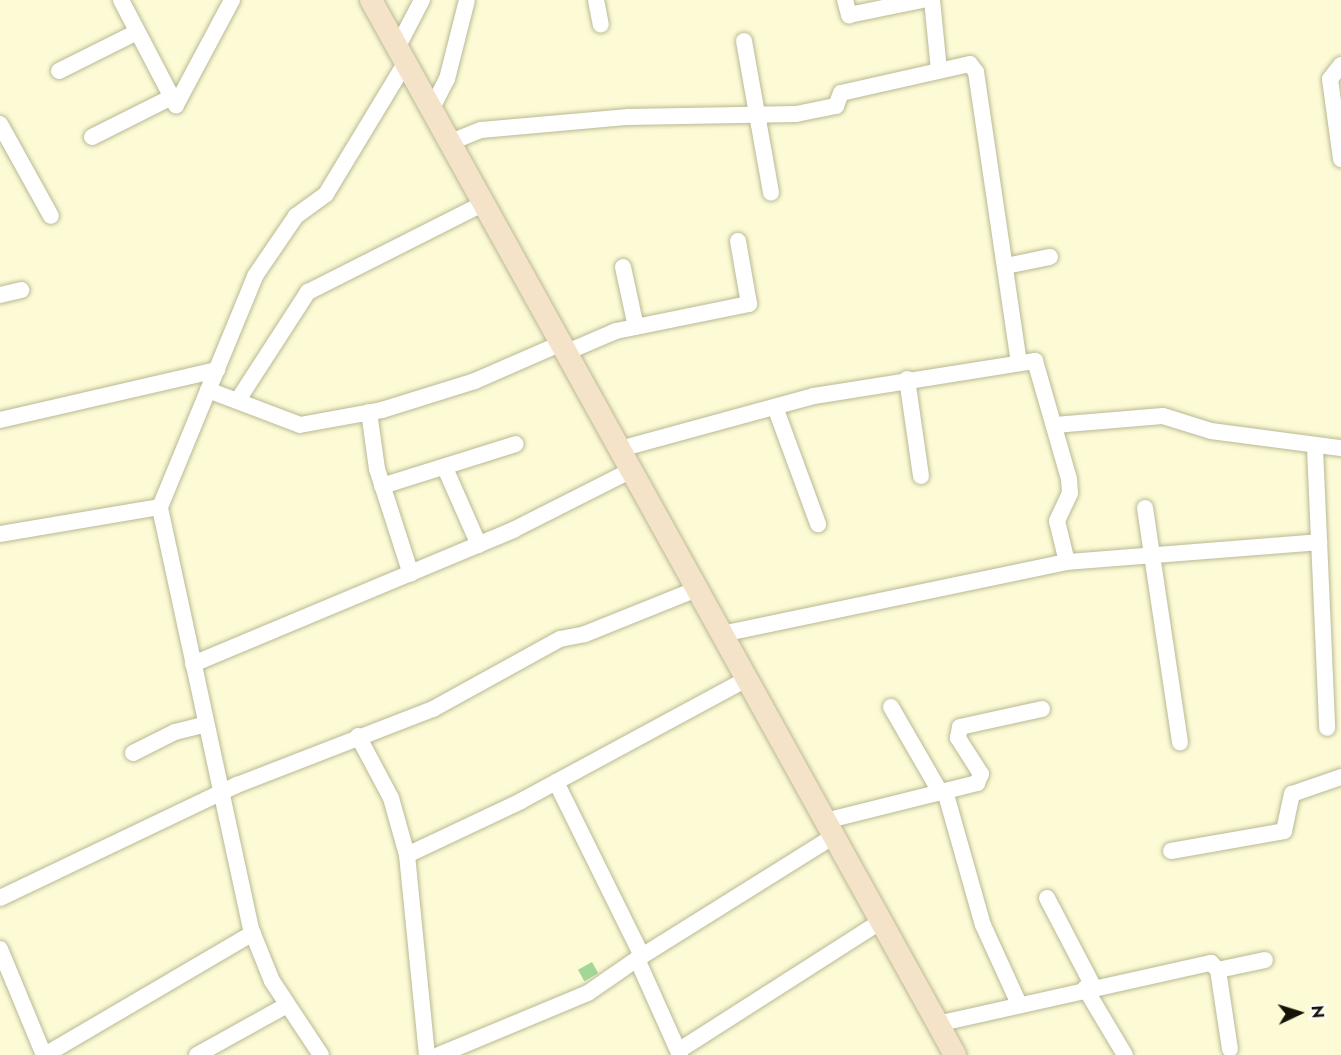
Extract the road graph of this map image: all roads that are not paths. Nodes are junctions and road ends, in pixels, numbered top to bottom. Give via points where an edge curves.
1 (121, 0) edge
2 (232, 0) edge
3 (372, 0) edge
4 (422, 0) edge
5 (467, 0) edge
6 (596, 0) edge
7 (845, 0) edge
8 (922, 0) edge
9 (932, 0) edge
10 (601, 25) dead end
11 (137, 32) junction
12 (744, 41) dead end
13 (401, 55) junction
14 (1341, 65) edge
15 (939, 70) junction
16 (59, 71) dead end
17 (172, 97) junction
18 (432, 108) junction
19 (757, 115) junction
20 (0, 124) edge
21 (92, 137) dead end
22 (451, 142) junction
23 (1341, 159) edge
24 (771, 193) dead end
25 (484, 203) junction
26 (51, 216) dead end
27 (738, 241) dead end
28 (1050, 257) dead end
29 (1006, 266) junction
30 (623, 267) dead end
31 (21, 290) dead end
32 (0, 295) edge
33 (636, 327) junction
34 (564, 348) junction
35 (1019, 362) junction
36 (217, 370) junction
37 (907, 379) junction
38 (210, 391) junction
39 (234, 400) junction
40 (775, 407) junction
41 (369, 412) junction
42 (0, 420) edge
43 (1055, 425) junction
44 (516, 444) dead end
45 (1315, 448) junction
46 (1341, 448) edge
47 (620, 449) junction
48 (445, 468) junction
49 (632, 470) junction
50 (921, 476) dead end
51 (382, 486) junction
52 (160, 507) junction
53 (1145, 508) dead end
54 (818, 524) dead end
55 (0, 534) edge
56 (1319, 542) junction
57 (479, 545) junction
58 (1154, 554) junction
59 (1067, 562) junction
60 (411, 574) junction
61 (697, 589) junction
62 (722, 634) junction
63 (193, 664) junction
64 (747, 679) junction
65 (891, 707) dead end
66 (1042, 709) dead end
67 (206, 724) junction
68 (1327, 728) dead end
69 (358, 736) junction
70 (1180, 742) dead end
71 (133, 753) dead end
72 (1341, 777) edge
73 (556, 782) junction
74 (942, 792) junction
75 (220, 793) junction
76 (830, 828) junction
77 (1171, 851) dead end
78 (407, 855) junction
79 (0, 898) edge
80 (1047, 898) dead end
81 (881, 921) junction
82 (253, 933) junction
83 (0, 949) edge
84 (639, 958) junction
85 (1265, 960) dead end
86 (1218, 970) junction
87 (1089, 987) junction
88 (1019, 1004) junction
89 (287, 1005) junction
90 (937, 1024) junction
91 (302, 1027) junction
92 (469, 1049) edge
93 (1230, 1049) dead end
94 (679, 1053) edge
95 (44, 1055) edge
96 (197, 1055) edge
97 (306, 1055) edge
98 (321, 1055) edge
99 (427, 1055) edge
100 (440, 1055) edge
101 (955, 1055) edge
102 (1125, 1055) edge

1 - 11 street
2 - 17 street via 176,105
3 - 13 main road
4 - 13 street
5 - 18 street via 447,79
6 - 10 street
7 - 8 street via 849,15
9 - 15 street
11 - 16 street
11 - 17 street
12 - 19 street
13 - 18 main road
13 - 36 street via 326,194 296,216 262,263
14 - 23 street via 1330,79
15 - 19 street via 900,83 841,93 830,108
15 - 29 street via 970,64 976,72
17 - 21 street
18 - 22 main road
19 - 22 street via 628,117 481,130
19 - 24 street
20 - 26 street
22 - 25 main road
25 - 34 main road
25 - 39 street via 308,292
27 - 33 street via 749,304
28 - 29 street
29 - 35 street
30 - 33 street
31 - 32 street
33 - 34 street
34 - 41 street via 475,381
34 - 47 main road
35 - 37 street
35 - 43 street via 1035,361 1039,366
36 - 38 street
36 - 42 street
37 - 40 street
37 - 50 street
38 - 39 street
38 - 52 street
39 - 41 street via 300,425
40 - 47 street
40 - 54 street
41 - 51 street
43 - 45 street via 1163,416 1211,431
43 - 59 street via 1069,479 1070,492 1058,521
44 - 48 street
45 - 46 street
45 - 56 street
47 - 49 main road
48 - 51 street
48 - 57 street
49 - 57 street
49 - 61 main road
51 - 60 street
52 - 55 street
52 - 63 street
53 - 58 street
56 - 58 street
56 - 68 street
57 - 60 street
58 - 59 street
58 - 70 street
59 - 62 street
60 - 63 street
61 - 62 main road
61 - 69 street via 585,634 560,639 433,709
62 - 64 main road
63 - 67 street
64 - 73 street
64 - 76 main road
65 - 74 street
66 - 74 street via 960,727 958,738 982,779
67 - 71 street
67 - 75 street
69 - 75 street
69 - 78 street via 391,798
72 - 77 street via 1292,794 1284,831
73 - 78 street
73 - 84 street
74 - 76 street
74 - 88 street via 983,925
75 - 79 street
75 - 82 street
76 - 81 main road
76 - 84 street
78 - 99 street
80 - 87 street
81 - 90 main road
81 - 94 street
82 - 89 street
82 - 95 street
83 - 95 street
84 - 92 street via 588,993
84 - 94 street
85 - 86 street
86 - 87 street via 1211,963
86 - 93 street
87 - 88 street
87 - 102 street
88 - 90 street
89 - 91 street
89 - 96 street
90 - 101 main road
91 - 97 street
91 - 98 street
92 - 100 street

